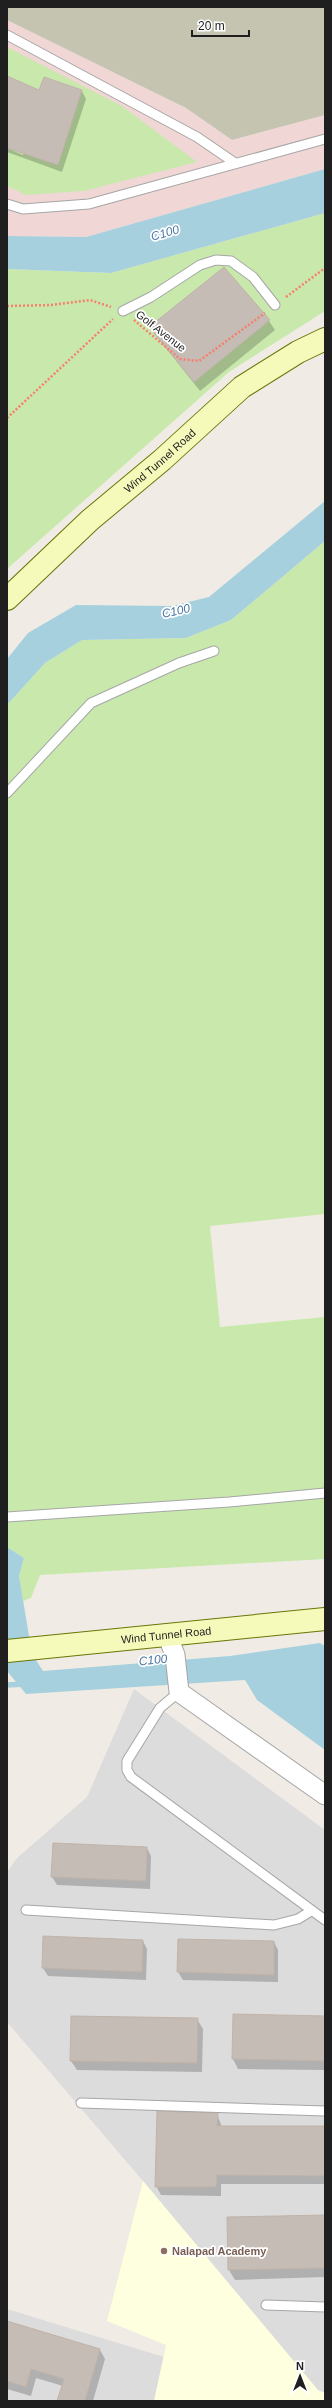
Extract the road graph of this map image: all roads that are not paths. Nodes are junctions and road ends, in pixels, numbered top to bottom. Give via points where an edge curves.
1 (7, 35) edge
2 (325, 139) edge
3 (235, 163) junction
4 (7, 204) edge
5 (275, 305) road end
6 (123, 311) road end
7 (325, 339) edge
8 (7, 599) edge
9 (214, 651) dead end
10 (7, 793) edge
11 (325, 1493) edge
12 (7, 1517) edge
13 (325, 1619) edge
14 (168, 1634) junction
15 (7, 1651) edge
16 (179, 1689) junction
17 (325, 1795) edge
18 (26, 1910) dead end
19 (311, 1911) junction
20 (325, 1920) edge
21 (81, 2103) dead end
22 (325, 2111) edge
23 (266, 2305) dead end
24 (325, 2307) edge

1 - 3 lane via 197,137
2 - 3 lane
3 - 4 lane via 89,204 23,209
5 - 6 lane via 253,277 231,260 216,260 200,265 151,297
7 - 8 street, Wind Tunnel Road via 298,352 242,387 90,520
9 - 10 lane via 179,663 91,703
11 - 12 lane
13 - 14 street, Wind Tunnel Road
14 - 15 street, Wind Tunnel Road
14 - 16 street via 175,1655
16 - 17 street
16 - 19 lane via 160,1708 127,1761 127,1770 131,1777
18 - 19 lane via 274,1925 298,1919
19 - 20 lane
21 - 22 lane
23 - 24 lane

